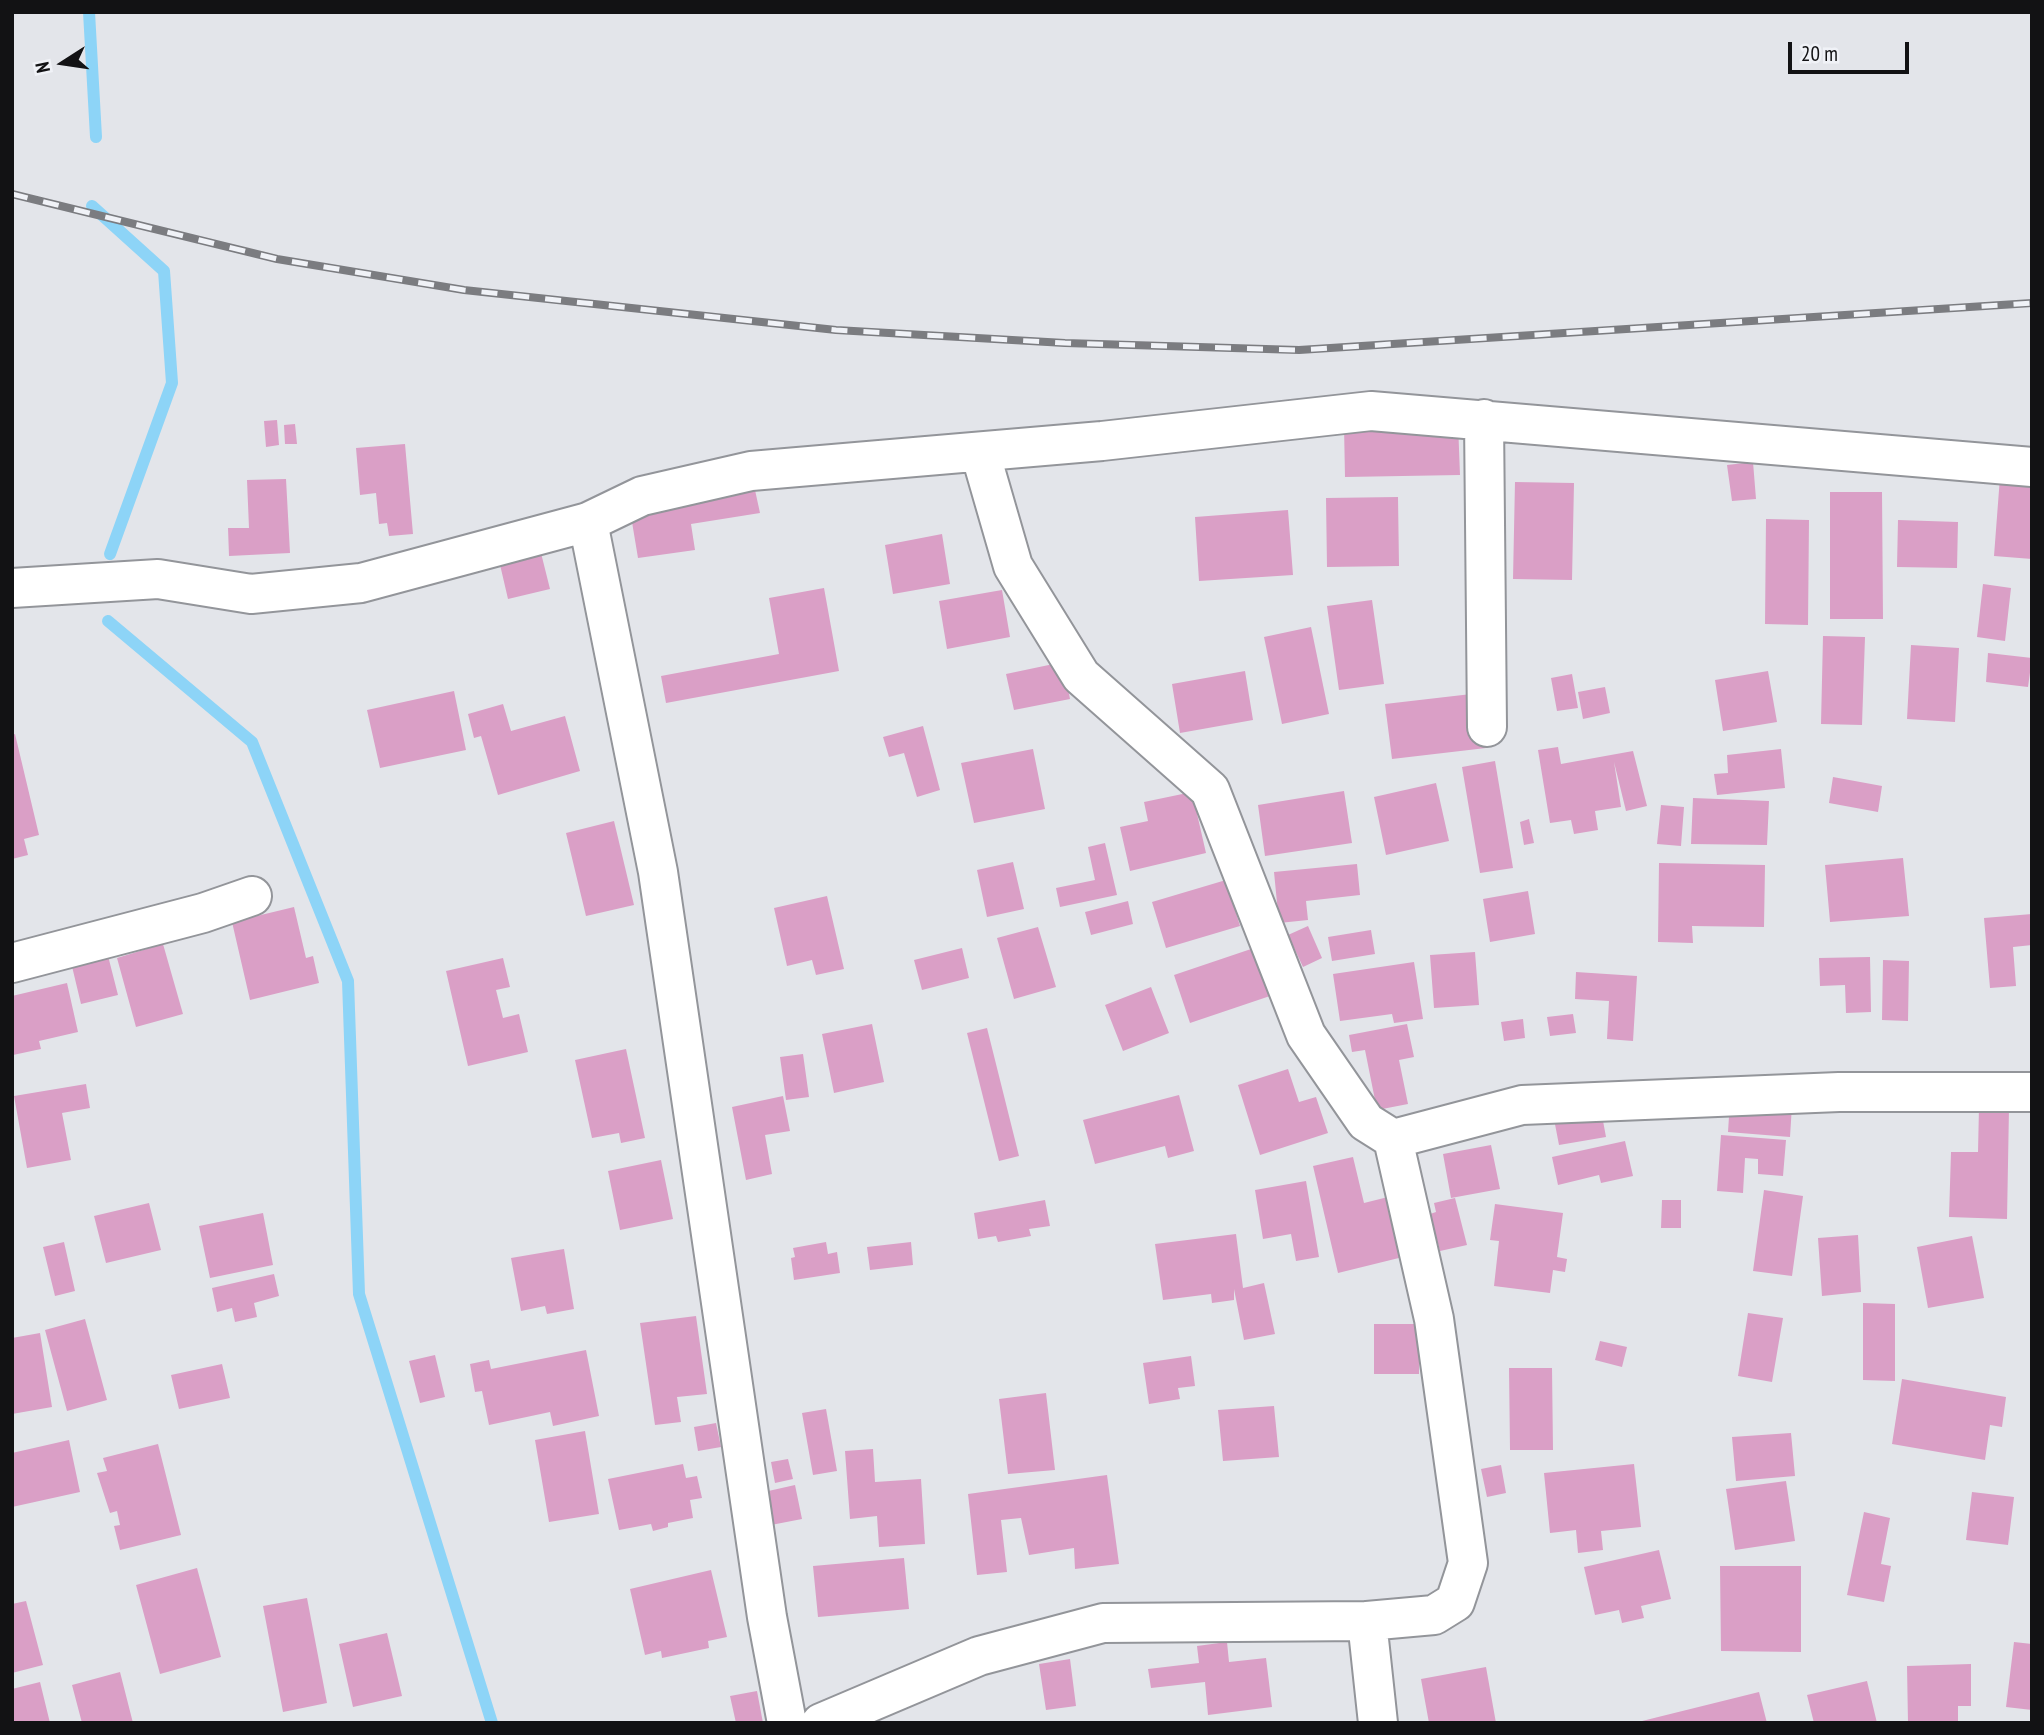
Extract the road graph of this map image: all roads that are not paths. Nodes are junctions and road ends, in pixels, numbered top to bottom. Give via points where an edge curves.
1 (1484, 419) junction
2 (980, 452) junction
3 (2032, 467) edge
4 (588, 522) junction
5 (12, 588) edge
6 (1486, 727) dead end
7 (252, 896) dead end
8 (12, 963) edge
9 (2032, 1092) edge
10 (1393, 1139) junction
11 (1367, 1621) junction
12 (787, 1723) edge
13 (821, 1723) edge
14 (1378, 1723) edge

1 - 2 street via 1371,411
1 - 3 street
1 - 6 street
2 - 4 street via 751,471 642,496
2 - 10 street via 1013,566 1081,676 1210,790 1306,1035 1366,1122
4 - 5 street via 361,583 251,594 158,579
4 - 12 street via 658,872 766,1618
7 - 8 street via 203,914
9 - 10 street via 1826,1092 1522,1105
10 - 11 street via 1434,1319 1468,1563 1455,1602 1434,1615
11 - 13 street via 1103,1623 979,1656
11 - 14 street

